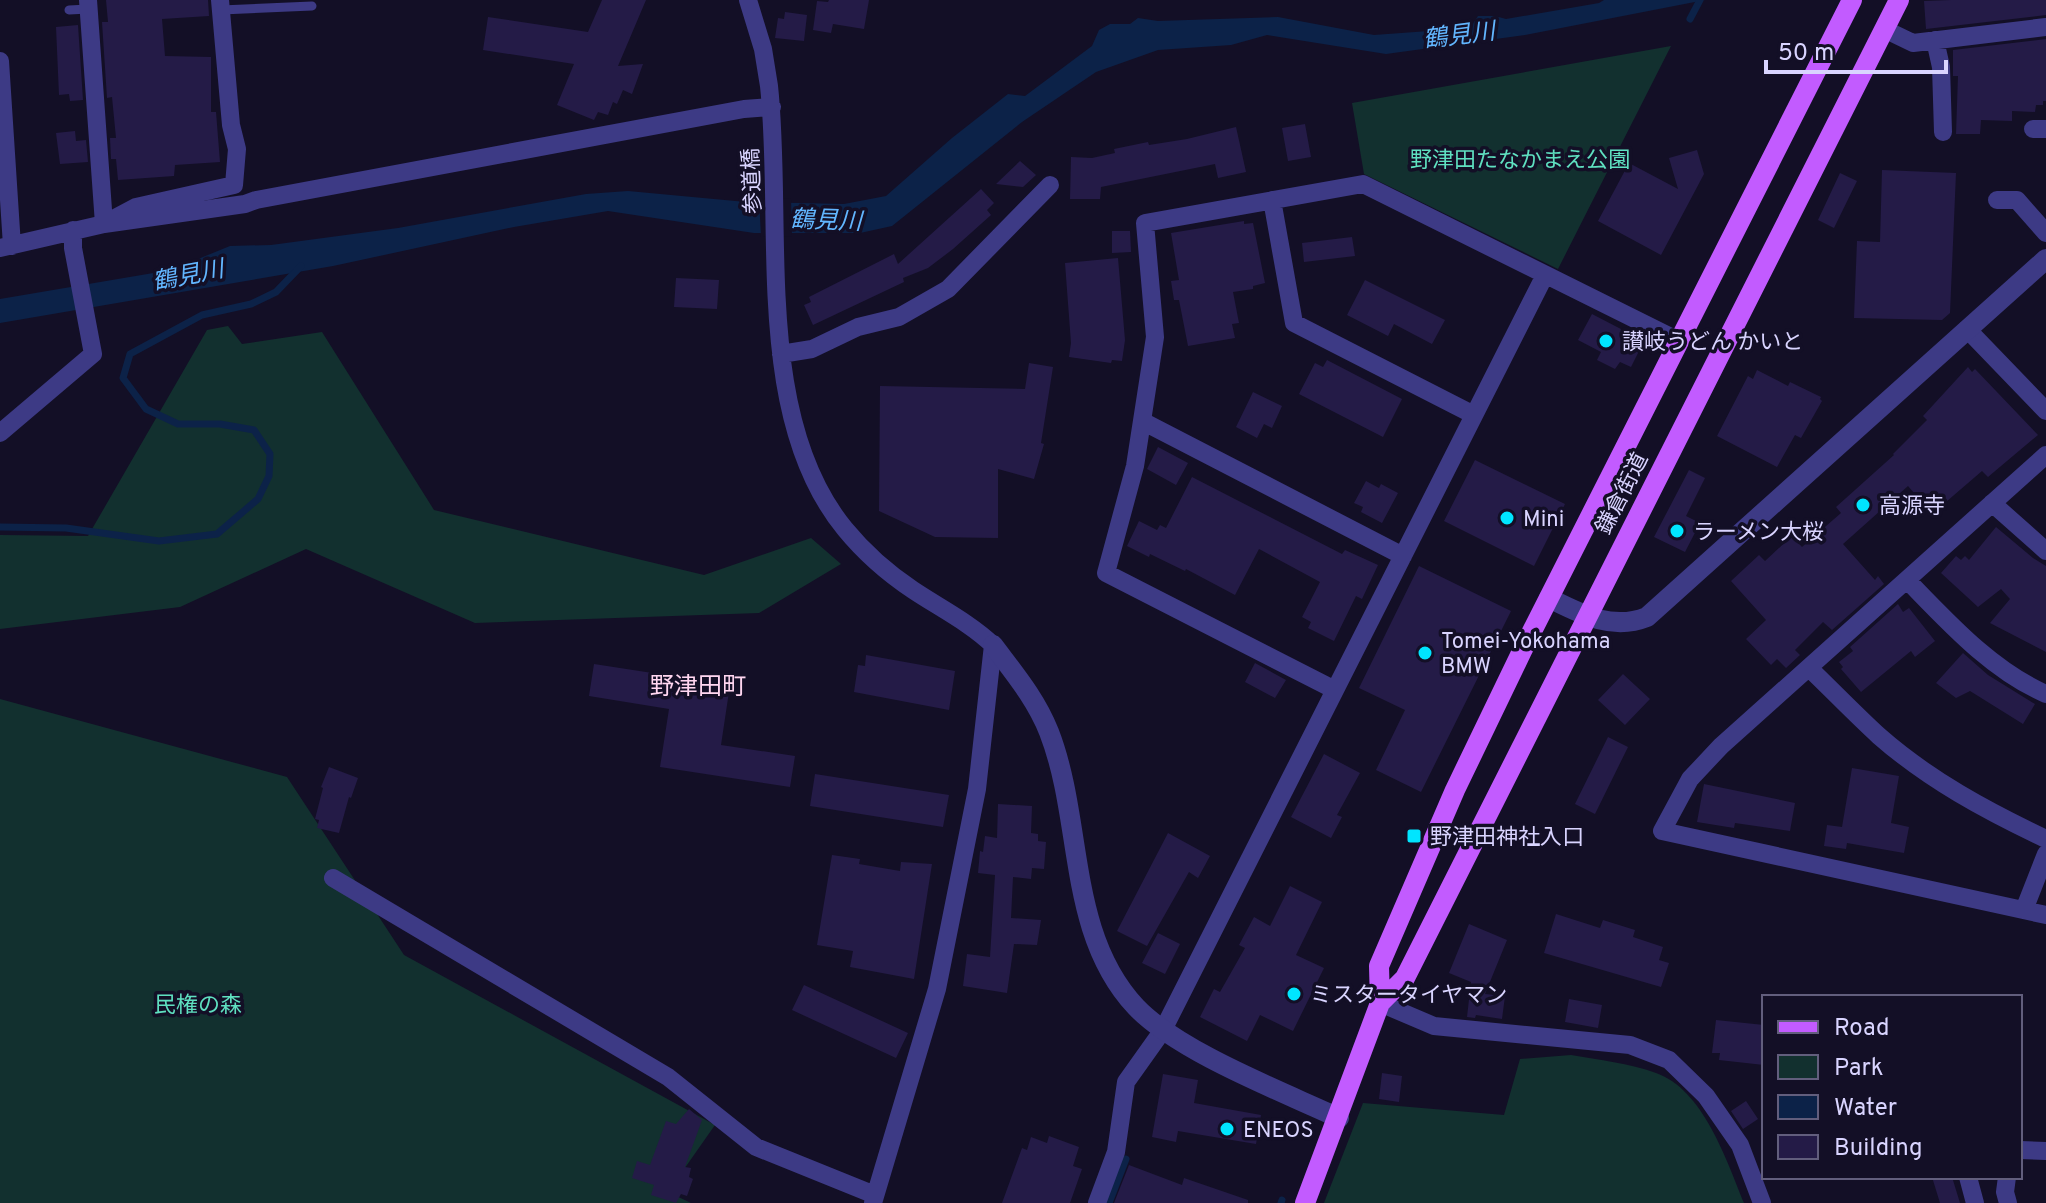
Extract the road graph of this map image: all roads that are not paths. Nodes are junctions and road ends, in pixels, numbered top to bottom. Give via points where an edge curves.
1 (748, 0) edge
2 (1852, 0) edge
3 (1899, 0) edge
4 (221, 5) edge
5 (82, 6) edge
6 (312, 6) dead end
7 (2046, 27) edge
8 (1884, 29) junction
9 (1935, 40) junction
10 (0, 61) edge
11 (772, 113) junction
12 (1943, 132) dead end
13 (1050, 185) dead end
14 (1272, 200) junction
15 (1997, 200) dead end
16 (104, 224) junction
17 (2046, 233) edge
18 (73, 239) junction
19 (6, 247) edge
20 (2046, 259) edge
21 (1545, 275) junction
22 (1967, 329) junction
23 (1679, 341) junction
24 (781, 354) junction
25 (2046, 411) edge
26 (1474, 415) junction
27 (1142, 421) junction
28 (0, 433) edge
29 (2046, 455) edge
30 (1992, 503) junction
31 (2046, 551) edge
32 (1403, 556) junction
33 (1907, 580) junction
34 (1549, 598) junction
35 (1585, 616) junction
36 (993, 645) junction
37 (1809, 668) junction
38 (1335, 690) junction
39 (2046, 694) edge
40 (2046, 839) edge
41 (2046, 854) edge
42 (333, 878) dead end
43 (2024, 910) junction
44 (2046, 915) edge
45 (1380, 1003) junction
46 (1163, 1030) junction
47 (1339, 1118) junction
48 (2022, 1150) edge
49 (2046, 1151) edge
50 (1969, 1179) edge
51 (2006, 1191) edge
52 (874, 1199) edge
53 (1097, 1203) edge
54 (1305, 1203) edge
55 (1762, 1203) edge
56 (1975, 1203) edge
57 (1986, 1203) edge

1 - 11 street, 参道橋 via 763,49
2 - 23 main road, 鎌倉街道
3 - 8 main road, 鎌倉街道
4 - 6 lane
4 - 16 street via 237,149 234,185 144,205
5 - 16 street
7 - 9 street
8 - 9 street via 1913,43
8 - 35 main road, 鎌倉街道
9 - 12 street
10 - 19 street
11 - 16 street via 712,115 245,204
11 - 24 street, 参道橋
13 - 24 street via 948,289 899,317 858,327 812,349
14 - 21 street via 1363,184
14 - 26 street via 1294,323
14 - 27 street via 1145,223 1155,337
15 - 17 street via 2017,200
16 - 18 street
18 - 19 street
18 - 28 street via 93,354
20 - 22 street
21 - 23 street
21 - 26 street
22 - 25 street
22 - 35 street via 1661,607 1619,624
23 - 34 main road, 鎌倉街道
24 - 36 street, 参道橋 via 797,435 817,487 845,529 909,587
26 - 32 street
27 - 32 street
27 - 38 street via 1106,573
29 - 30 street
30 - 31 street
30 - 33 street
32 - 38 street
33 - 37 street
33 - 39 street via 1960,635
34 - 35 street
34 - 45 main road, 鎌倉街道 via 1455,790 1379,966
35 - 45 main road, 鎌倉街道 via 1405,978
36 - 46 street via 1028,690 1049,731 1097,944 1114,980
36 - 52 street via 977,789 937,989
37 - 40 street via 1881,737 1938,781
37 - 43 street via 1690,779 1662,831
38 - 46 street
41 - 43 street
42 - 52 street via 668,1077 756,1147
43 - 44 street
45 - 47 main road, 鎌倉街道
45 - 55 street via 1434,1026 1630,1045 1669,1060 1706,1096 1740,1145
46 - 47 street
46 - 53 street via 1126,1082 1116,1152
47 - 54 main road, 鎌倉街道
48 - 49 street
50 - 56 street
51 - 57 street

